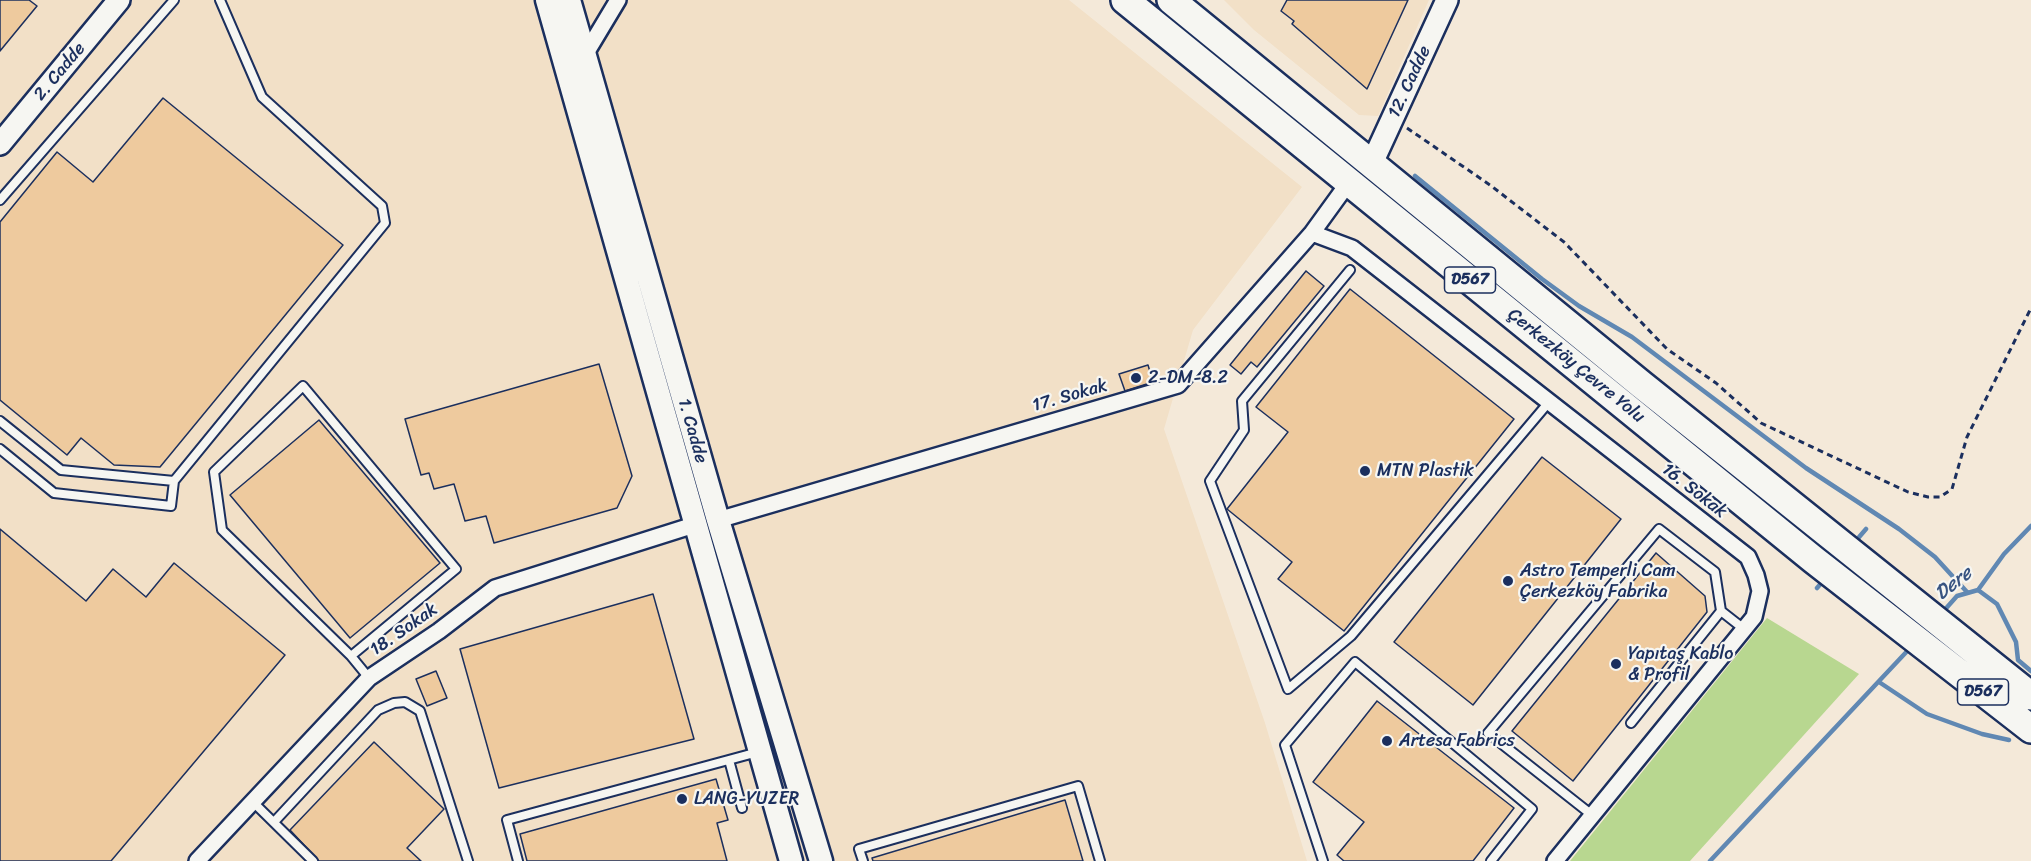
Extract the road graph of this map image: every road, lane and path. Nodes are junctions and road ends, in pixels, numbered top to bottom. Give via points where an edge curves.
1 (119, 0) edge
2 (174, 0) edge
3 (220, 0) edge
4 (547, 0) edge
5 (569, 0) edge
6 (618, 0) edge
7 (1125, 0) edge
8 (1171, 0) edge
9 (1447, 0) edge
10 (585, 55) junction
11 (1393, 119) junction
12 (0, 144) edge
13 (1372, 163) junction
14 (1349, 182) junction
15 (0, 200) edge
16 (1312, 233) junction
17 (1350, 270) dead end
18 (2031, 308) edge
19 (1549, 402) junction
20 (0, 421) edge
21 (0, 448) edge
22 (174, 481) junction
23 (718, 520) junction
24 (694, 525) junction
25 (1721, 611) junction
26 (1744, 629) junction
27 (351, 656) junction
28 (369, 678) junction
29 (2031, 696) edge
30 (1631, 723) dead end
31 (2031, 729) edge
32 (759, 751) junction
33 (729, 760) junction
34 (254, 802) junction
35 (742, 808) dead end
36 (1592, 814) junction
37 (274, 822) junction
38 (197, 861) edge
39 (313, 861) edge
40 (468, 861) edge
41 (519, 861) edge
42 (791, 861) edge
43 (821, 861) edge
44 (863, 861) edge
45 (1100, 861) edge
46 (1323, 861) edge
47 (1491, 861) edge
48 (1554, 861) edge

1 - 12 street, 2. Cadde
2 - 15 lane
3 - 22 lane via 262,98 382,206 386,224
4 - 24 main road, 1. Cadde
5 - 10 main road, 1. Cadde
6 - 10 street
7 - 14 highway, Çerkezköy Çevre Yolu / D567
8 - 13 highway, D567
9 - 11 street, 12. Cadde
10 - 23 main road, 1. Cadde
11 - 13 street, 12. Cadde
11 - 18 path via 1490,185 1564,242 1667,349 1716,383 1761,423 1908,492 1940,497 1952,489 1967,437
13 - 29 highway, Çerkezköy Çevre Yolu / D567
14 - 16 street, 17. Sokak
14 - 31 highway, Çerkezköy Çevre Yolu / D567 via 1846,586
16 - 19 street, 16. Sokak via 1352,248
16 - 23 street, 17. Sokak via 1178,385
17 - 19 lane via 1242,401 1244,430 1210,481 1288,689 1351,636
19 - 26 street, 16. Sokak via 1748,557 1760,591 1754,617
20 - 22 lane via 61,470
21 - 22 lane via 54,493 171,506
23 - 43 main road, 1. Cadde
24 - 28 street, 18. Sokak via 495,588
24 - 32 main road, 1. Cadde
25 - 26 lane
25 - 30 lane
25 - 36 lane via 1715,572 1659,530 1488,733
26 - 36 street, 16. Sokak
27 - 27 lane via 456,568 303,386 214,472 222,530
27 - 28 lane
28 - 34 street, 18. Sokak
32 - 33 lane
32 - 42 main road, 1. Cadde
33 - 35 lane
33 - 41 lane via 507,820
34 - 37 lane
34 - 38 street, 18. Sokak
36 - 48 street, 16. Sokak
37 - 39 lane
37 - 40 lane via 378,710 405,702 420,711
44 - 45 lane via 860,849 1078,786
46 - 47 lane via 1285,745 1354,663 1533,808

